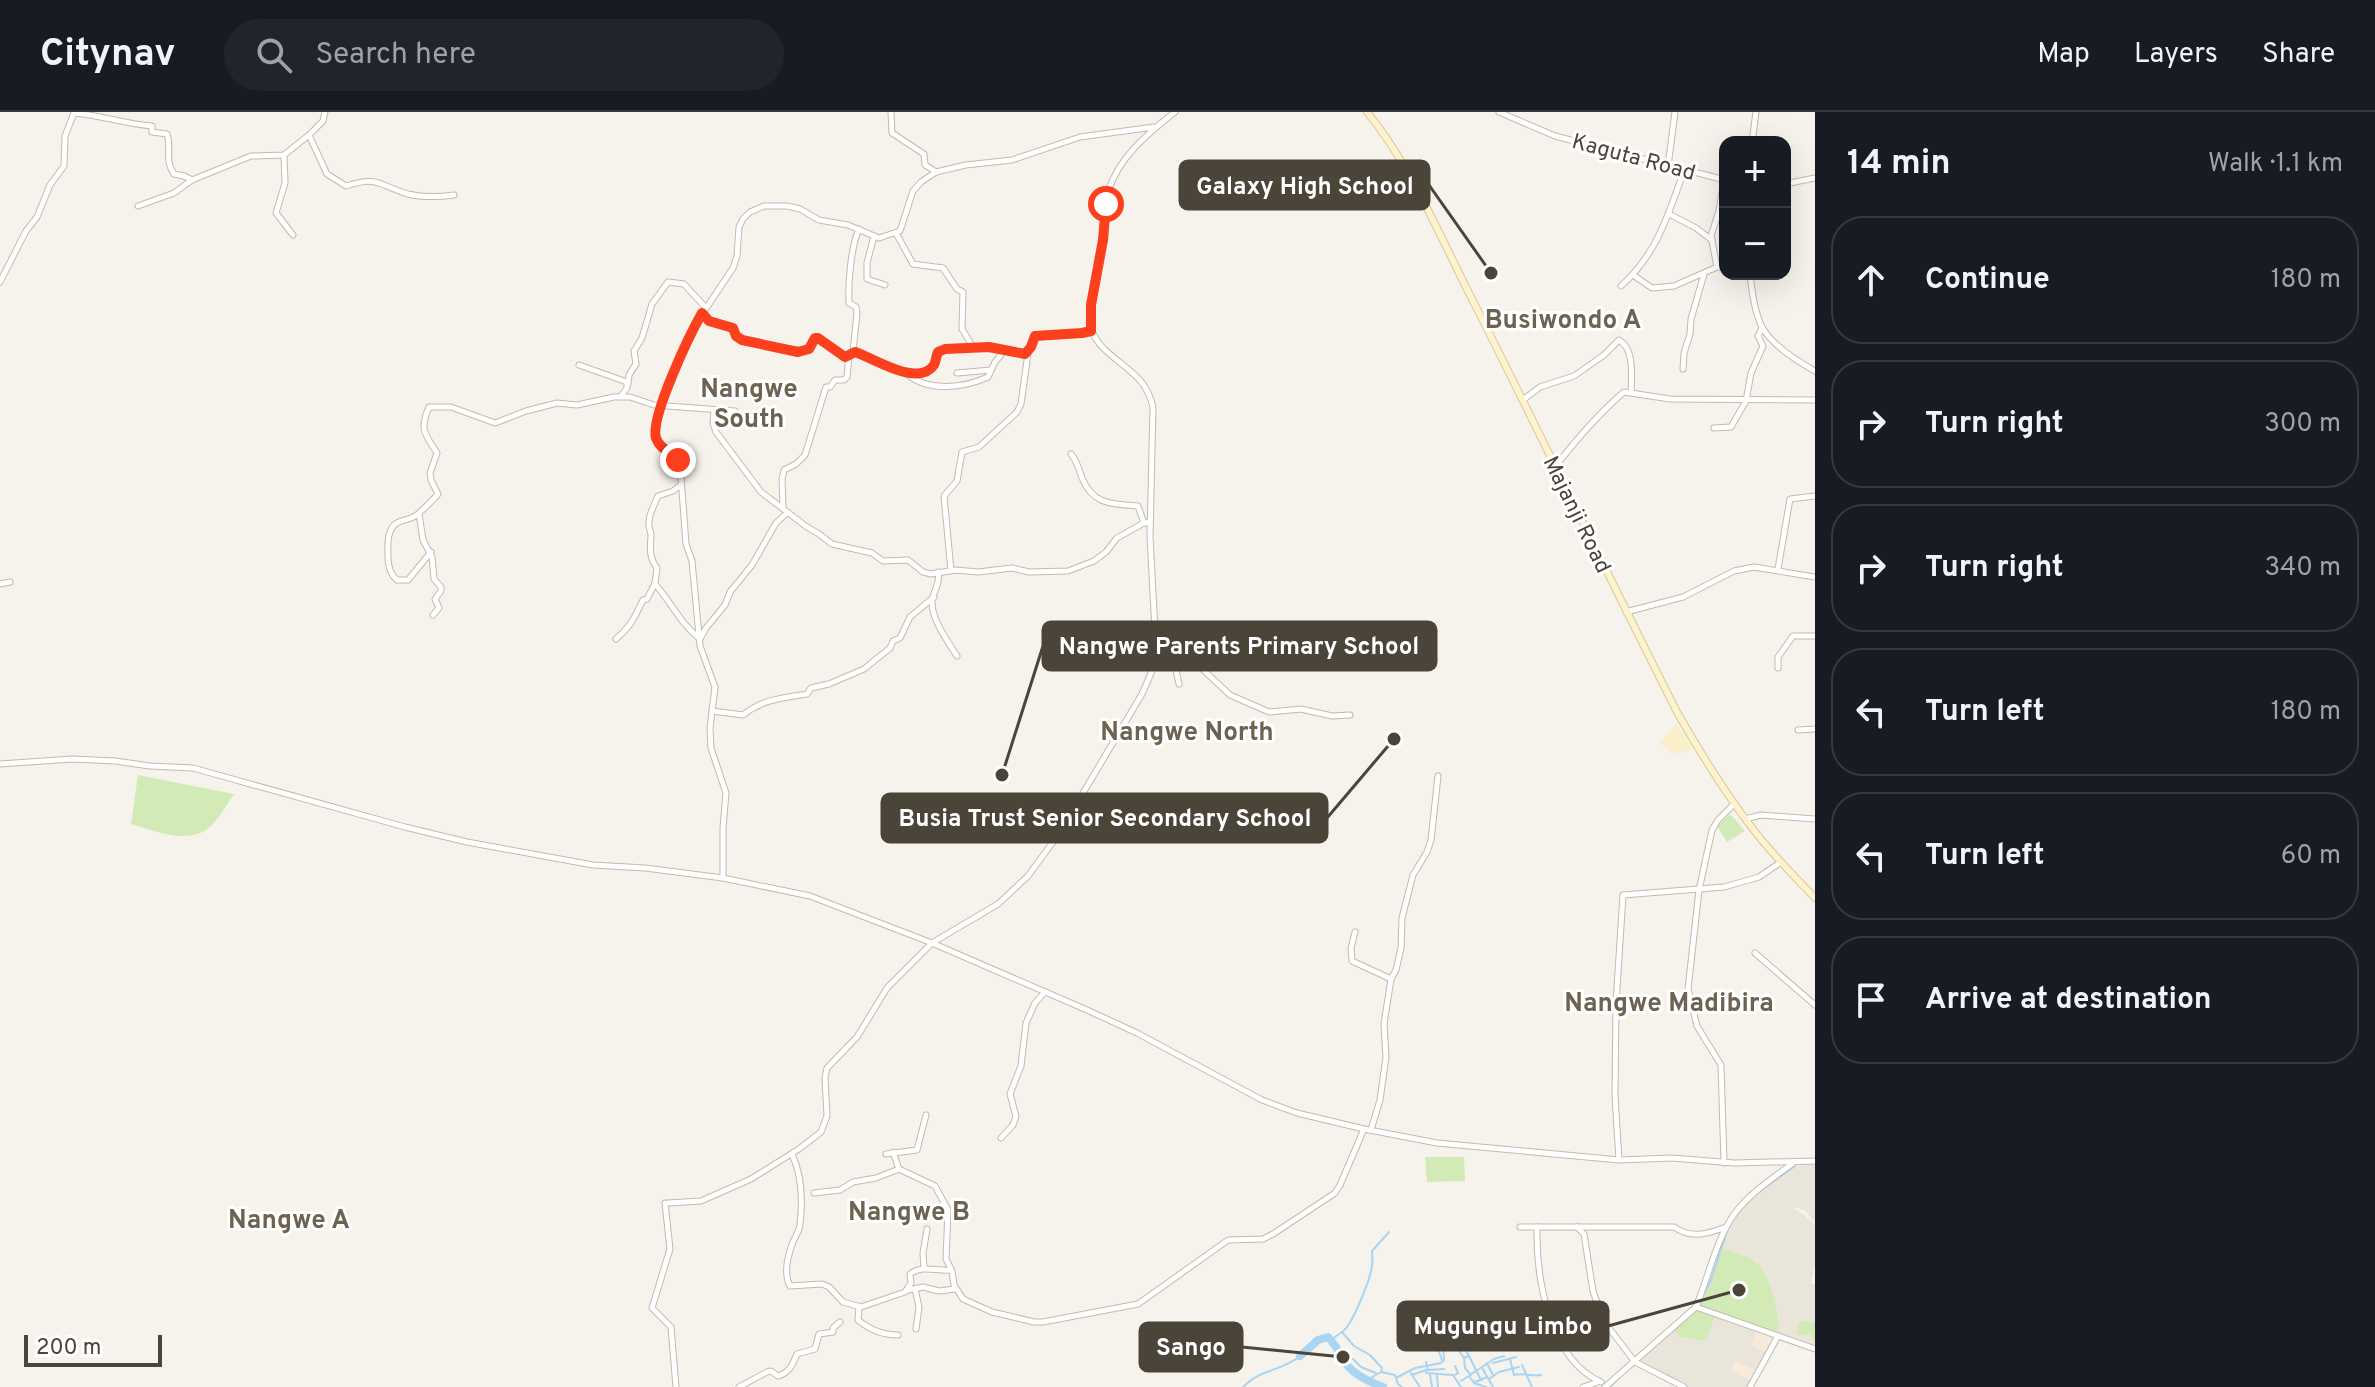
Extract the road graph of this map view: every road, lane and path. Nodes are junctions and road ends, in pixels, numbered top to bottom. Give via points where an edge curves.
1 (325, 112) edge
2 (891, 112) edge
3 (1175, 112) edge
4 (1367, 112) edge
5 (1499, 112) edge
6 (1675, 112) edge
7 (1756, 112) edge
8 (74, 113) edge
9 (1154, 127) junction
10 (309, 135) junction
11 (1753, 136) edge
12 (284, 155) junction
13 (1668, 166) junction
14 (1684, 171) junction
15 (936, 172) junction
16 (1815, 178) edge
17 (1719, 179) edge
18 (192, 180) junction
19 (1791, 183) edge
20 (454, 195) dead end
21 (138, 206) dead end
22 (1719, 208) edge
23 (1669, 214) junction
24 (859, 229) junction
25 (896, 233) junction
26 (293, 235) dead end
27 (874, 236) junction
28 (1712, 240) junction
29 (1717, 267) joint
30 (1704, 273) junction
31 (1633, 275) junction
32 (1751, 280) edge
33 (0, 282) edge
34 (885, 285) dead end
35 (1621, 286) dead end
36 (704, 311) junction
37 (1762, 328) junction
38 (1091, 331) junction
39 (973, 347) junction
40 (1006, 349) junction
41 (1028, 352) junction
42 (851, 354) junction
43 (579, 365) dead end
44 (1683, 369) dead end
45 (991, 370) junction
46 (1815, 371) edge
47 (906, 373) junction
48 (957, 373) dead end
49 (628, 384) junction
50 (1631, 393) junction
51 (620, 397) junction
52 (1523, 400) junction
53 (1815, 400) edge
54 (1746, 401) junction
55 (662, 404) junction
56 (714, 411) junction
57 (735, 411) dead end
58 (1714, 428) dead end
59 (1071, 454) dead end
60 (1555, 467) junction
61 (682, 484) junction
62 (1815, 496) edge
63 (785, 511) junction
64 (419, 513) junction
65 (1147, 523) junction
66 (431, 552) junction
67 (1778, 569) junction
68 (951, 571) junction
69 (938, 572) junction
70 (1815, 577) edge
71 (10, 582) dead end
72 (655, 583) junction
73 (0, 584) edge
74 (934, 597) junction
75 (1626, 612) junction
76 (433, 615) dead end
77 (1815, 636) edge
78 (616, 639) dead end
79 (700, 640) junction
80 (1156, 650) junction
81 (957, 656) dead end
82 (1173, 656) junction
83 (1778, 668) dead end
84 (1179, 684) dead end
85 (712, 711) junction
86 (1350, 715) dead end
87 (1815, 729) edge
88 (1798, 730) dead end
89 (0, 764) edge
90 (1438, 776) dead end
91 (1734, 804) junction
92 (1745, 819) junction
93 (1815, 819) edge
94 (1781, 862) junction
95 (723, 878) junction
96 (1699, 890) junction
97 (1815, 898) edge
98 (1355, 932) dead end
99 (932, 943) junction
100 (1755, 953) dead end
101 (1391, 979) junction
102 (1044, 993) junction
103 (1815, 1005) edge
104 (926, 1115) dead end
105 (1368, 1129) junction
106 (1001, 1138) dead end
107 (792, 1154) junction
108 (1619, 1160) junction
109 (1815, 1161) edge
110 (1724, 1163) junction
111 (1793, 1163) junction
112 (899, 1169) junction
113 (814, 1193) dead end
114 (1520, 1227) dead end
115 (1537, 1227) junction
116 (1577, 1227) junction
117 (1726, 1227) junction
118 (1591, 1228) junction
119 (927, 1229) dead end
120 (1584, 1234) junction
121 (924, 1268) junction
122 (951, 1270) junction
123 (911, 1289) junction
124 (956, 1289) junction
125 (859, 1306) junction
126 (1696, 1307) junction
127 (840, 1322) dead end
128 (916, 1329) dead end
129 (898, 1335) dead end
130 (1778, 1336) junction
131 (1815, 1349) edge
132 (1635, 1362) junction
133 (1604, 1385) edge
134 (1681, 1386) edge
135 (676, 1387) edge
136 (739, 1387) edge
137 (1583, 1387) edge
138 (1750, 1387) edge

1 - 10 street
2 - 15 street via 892,133 924,154 925,165
3 - 9 street
4 - 52 main road, Majanji Road via 1405,169
5 - 13 street, Kaguta Road via 1555,136
6 - 13 street
7 - 11 street
8 - 18 street via 152,126 152,132 167,134 171,170
8 - 33 street via 65,136 64,166
9 - 15 street via 1080,137 1012,160
9 - 38 street via 1119,169 1108,193
10 - 12 street
10 - 20 street via 327,174 346,186 380,181 407,194
12 - 18 street via 251,156
12 - 26 street via 285,183 276,213
13 - 14 street, Kaguta Road
14 - 17 street, Kaguta Road
14 - 23 street
15 - 25 street via 913,191
16 - 19 street
18 - 21 street
22 - 28 street
23 - 28 street
23 - 31 street via 1648,258
24 - 27 street
24 - 36 street via 787,206 756,209 743,219 733,268
24 - 42 street via 852,245 849,303 857,313
25 - 27 street
25 - 39 street via 913,264 943,268 963,292 962,329
27 - 34 street via 867,279
28 - 29 street
29 - 30 street
30 - 31 street via 1680,285 1652,288
30 - 44 street
31 - 35 street
32 - 37 street
36 - 42 street via 709,321 733,328 747,341 798,352 818,338 845,357
36 - 49 street via 684,284 668,282 652,304
36 - 55 street
37 - 46 street
37 - 54 street via 1758,336 1763,346
38 - 41 street via 1035,336
38 - 65 street via 1151,398
39 - 40 street
39 - 47 street via 941,350 926,372
40 - 41 street
40 - 45 street
41 - 68 street via 1017,412 979,447 962,452 957,481 944,496
42 - 47 street
42 - 63 street via 847,377 826,387 805,455 784,470
43 - 49 street
45 - 47 street via 985,379 938,387 916,382
45 - 48 street
49 - 51 street
50 - 52 street via 1630,355 1619,340 1574,376 1540,387
50 - 54 street
50 - 60 street via 1624,392 1599,414
51 - 55 street
51 - 64 street via 557,403 495,423 451,407 429,407 423,430 438,456 430,473 438,494
52 - 60 main road, Majanji Road
53 - 54 street
54 - 58 street via 1731,427
55 - 56 street
55 - 61 street via 656,437 678,460
56 - 57 street
56 - 63 street via 716,432 761,492
59 - 65 street via 1096,498 1138,506
60 - 75 main road, Majanji Road
61 - 72 street via 658,496 648,521
61 - 79 street
62 - 67 street via 1790,499
63 - 69 street via 832,544
63 - 79 street
64 - 66 street via 423,540
64 - 66 street via 397,522 389,534 393,577 408,580
65 - 68 street via 1117,538 1094,561 1068,571
65 - 80 street
66 - 76 street via 432,574 441,591
67 - 70 street
67 - 75 street via 1734,571 1683,597
68 - 69 street
69 - 74 street
71 - 73 street
72 - 78 street via 637,616
72 - 79 street
74 - 81 street via 943,636
74 - 85 street via 910,617 900,638 864,669 807,694 759,704 743,715
75 - 91 main road, Majanji Road via 1677,712
77 - 83 street via 1793,636 1778,657
79 - 85 street via 714,680
80 - 82 street
80 - 99 street via 1142,694 1040,860 998,904
82 - 84 street
82 - 86 street via 1196,663 1230,695 1269,712 1301,709
85 - 95 street via 711,748 726,793
87 - 88 street
89 - 95 street via 72,759 193,768 475,843 593,865
90 - 101 street via 1431,840 1413,875 1399,963
91 - 92 main road, Majanji Road
91 - 96 street via 1712,830
92 - 93 street
92 - 94 main road, Majanji Road
94 - 96 street via 1759,877
94 - 97 main road, Majanji Road
95 - 99 street via 823,900
96 - 108 street via 1623,895 1616,1017
96 - 110 street via 1688,989 1697,1026 1721,1065
98 - 101 street via 1352,961
99 - 102 street
99 - 107 street via 887,988 857,1037 827,1068 824,1127
100 - 103 street
101 - 105 street via 1380,1100
102 - 105 street via 1137,1033 1262,1100
102 - 106 street via 1026,1023 1021,1066 1010,1094 1016,1116
104 - 112 street via 917,1150 889,1153
105 - 108 street via 1437,1143
105 - 124 street via 1340,1185 1321,1204 1263,1239 1228,1240 1138,1304 1034,1322 981,1308
107 - 125 street via 802,1182 800,1227 787,1281 790,1286 822,1284 843,1302
107 - 135 street via 706,1199 667,1203 670,1249 652,1308 671,1327
108 - 110 street
109 - 111 street
110 - 111 street
111 - 117 street via 1746,1200
112 - 113 street via 840,1190
112 - 122 street via 935,1186 948,1210 946,1259
114 - 115 street
115 - 116 street
115 - 133 street via 1551,1320 1566,1354
116 - 118 street
116 - 120 street
117 - 118 street via 1695,1235 1674,1227
117 - 126 street
118 - 120 street
119 - 121 street
120 - 132 street via 1603,1320
121 - 122 street
121 - 123 street via 910,1274
122 - 124 street
123 - 124 street
123 - 125 street
123 - 128 street via 919,1307
125 - 129 street via 858,1320 864,1325 882,1335
126 - 130 street
126 - 132 street
127 - 136 street via 833,1332 819,1334 815,1349 797,1354 783,1375 767,1372
130 - 131 street
130 - 138 street
132 - 133 street
132 - 134 street
133 - 137 street

